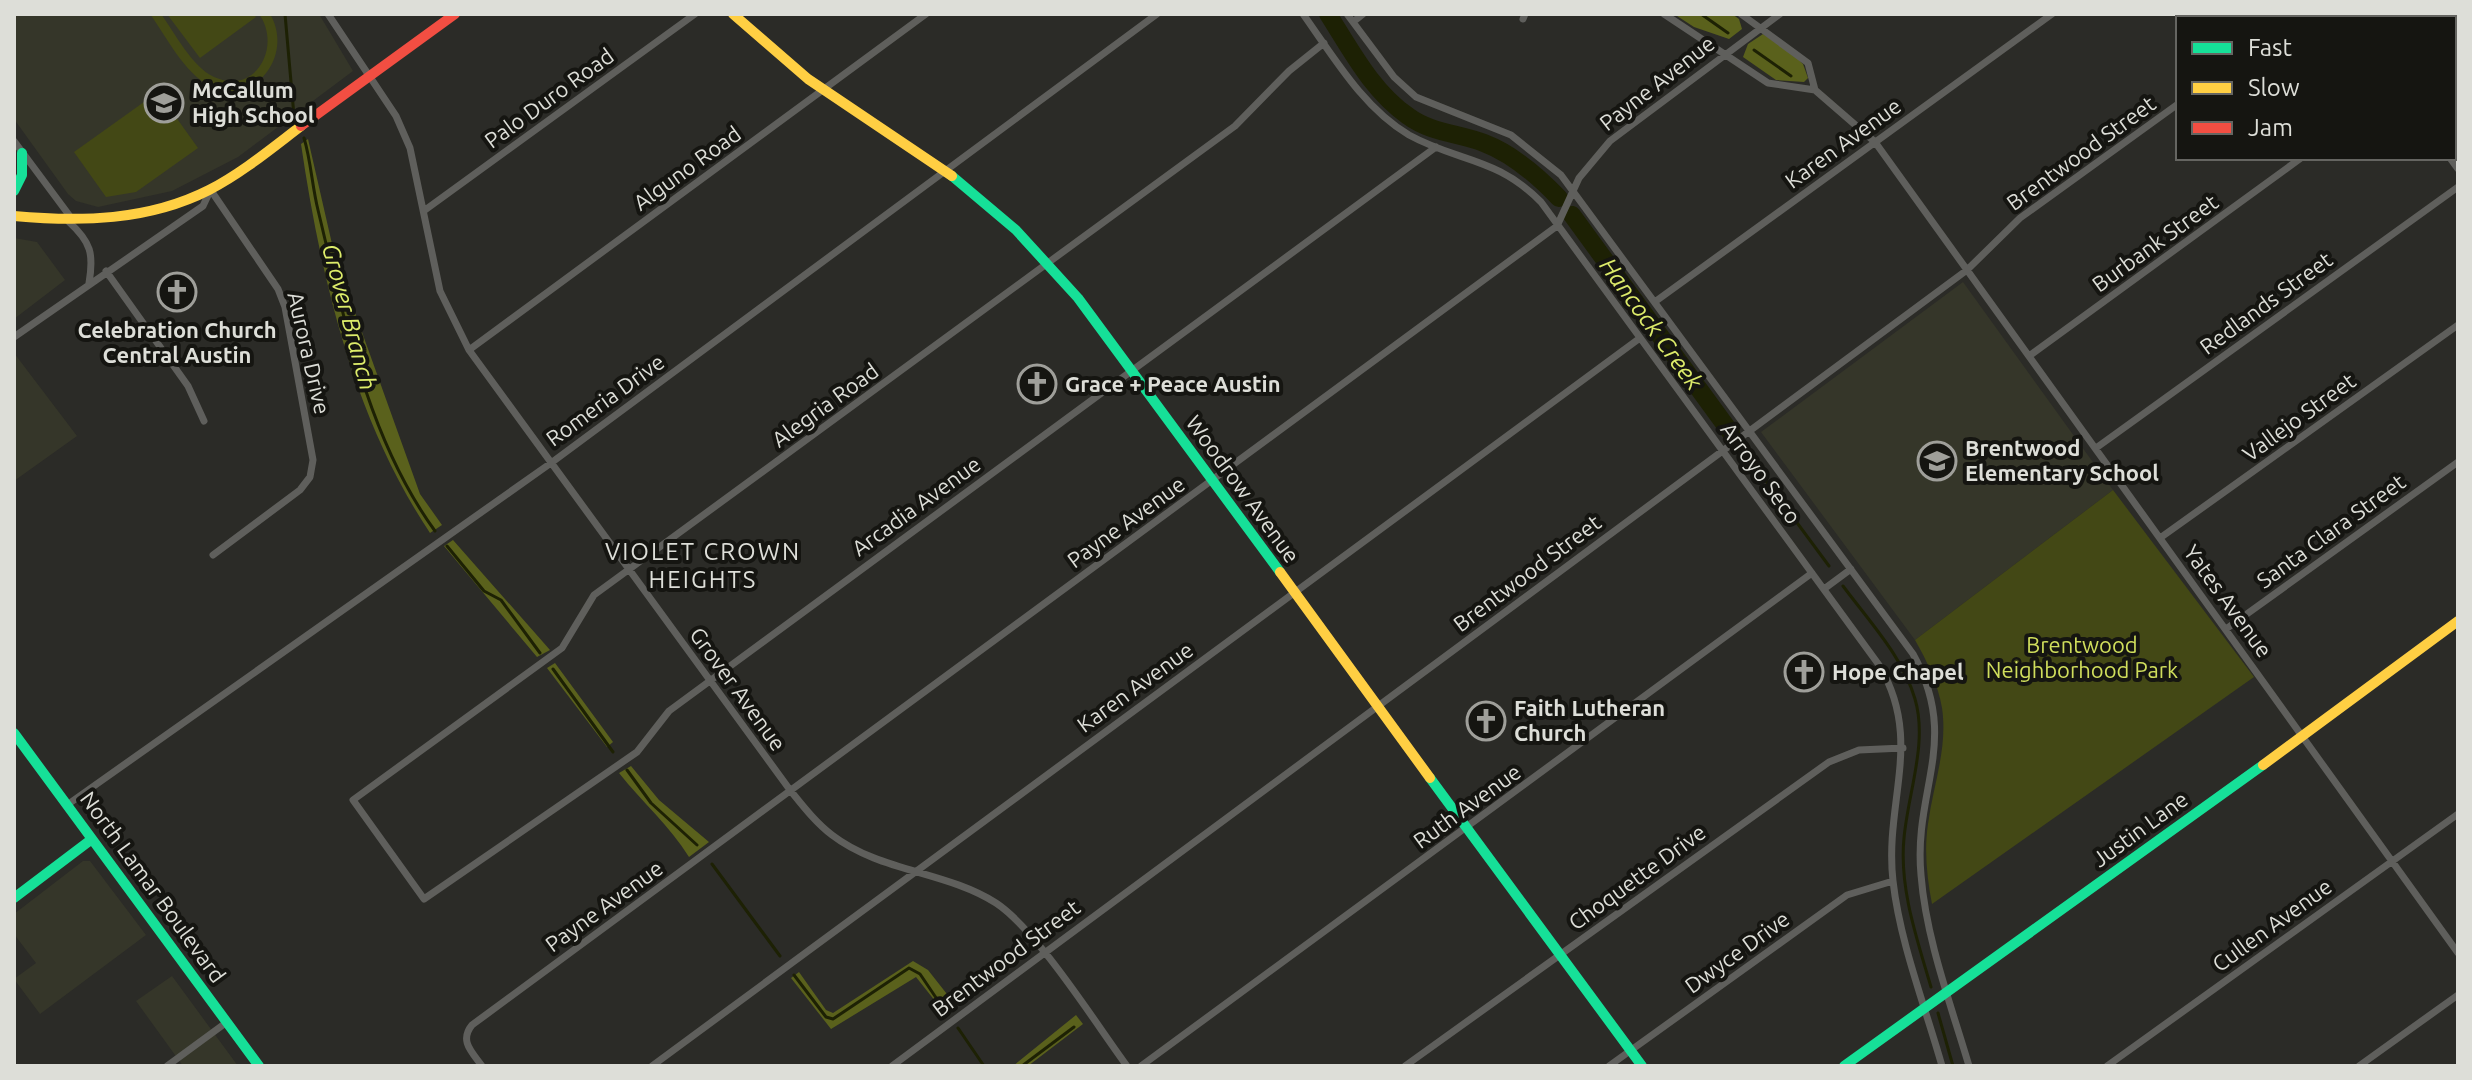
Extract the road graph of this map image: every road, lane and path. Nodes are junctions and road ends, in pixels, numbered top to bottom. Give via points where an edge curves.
1 (328, 14) edge
2 (455, 14) edge
3 (695, 14) edge
4 (733, 14) edge
5 (926, 14) edge
6 (1157, 14) edge
7 (1303, 14) edge
8 (1347, 14) edge
9 (1363, 14) edge
10 (1664, 14) edge
11 (1741, 14) edge
12 (1780, 14) edge
13 (2052, 14) edge
14 (1353, 22) junction
15 (1761, 28) junction
16 (1324, 43) junction
17 (1723, 55) junction
18 (369, 76) junction
19 (1815, 90) junction
20 (822, 91) junction
21 (2176, 105) edge
22 (14, 141) edge
23 (1875, 142) junction
24 (1436, 147) junction
25 (22, 153) junction
26 (2298, 160) edge
27 (945, 171) junction
28 (2458, 187) edge
29 (210, 189) junction
30 (14, 191) edge
31 (1574, 191) junction
32 (425, 210) junction
33 (14, 216) edge
34 (70, 220) junction
35 (1557, 226) junction
36 (1049, 263) junction
37 (1967, 270) junction
38 (106, 271) junction
39 (89, 283) junction
40 (1656, 301) junction
41 (2458, 325) edge
42 (14, 337) edge
43 (1640, 338) junction
44 (469, 350) junction
45 (2029, 356) junction
46 (1131, 371) junction
47 (204, 421) dead end
48 (1750, 430) junction
49 (2096, 448) junction
50 (1722, 451) junction
51 (2458, 462) edge
52 (551, 463) junction
53 (1212, 481) junction
54 (2160, 538) junction
55 (213, 555) dead end
56 (1851, 569) junction
57 (630, 570) junction
58 (1812, 573) junction
59 (1824, 589) junction
60 (1294, 593) junction
61 (2458, 621) edge
62 (2226, 629) junction
63 (709, 680) junction
64 (1378, 706) junction
65 (14, 733) edge
66 (2302, 737) junction
67 (1903, 748) junction
68 (790, 790) junction
69 (67, 805) junction
70 (2458, 814) edge
71 (1467, 828) junction
72 (92, 839) junction
73 (2392, 862) junction
74 (916, 871) junction
75 (1893, 881) junction
76 (14, 898) edge
77 (424, 899) joint
78 (1042, 952) junction
79 (2458, 953) edge
80 (1560, 954) junction
81 (1947, 991) junction
82 (2458, 995) edge
83 (1926, 1008) junction
84 (227, 1022) junction
85 (1631, 1050) junction
86 (167, 1066) edge
87 (259, 1066) edge
88 (482, 1066) edge
89 (652, 1066) edge
90 (892, 1066) edge
91 (1127, 1066) edge
92 (1141, 1066) edge
93 (1405, 1066) edge
94 (1609, 1066) edge
95 (1642, 1066) edge
96 (1844, 1066) edge
97 (1942, 1066) edge
98 (1969, 1066) edge
99 (2107, 1066) edge
100 (2359, 1066) edge

1 - 18 street, Grover Avenue
2 - 18 street
3 - 32 street, Palo Duro Road
4 - 20 street, Woodrow Avenue
5 - 20 street, Alguno Road
6 - 27 street, Romeria Drive
7 - 16 street, Arroyo Seco
8 - 14 street, Arroyo Seco
9 - 14 street
10 - 17 street
11 - 15 street
12 - 15 street, Payne Avenue
13 - 23 street, Karen Avenue
14 - 31 street, Arroyo Seco via 1416,97 1511,135 1551,164
15 - 17 street, Payne Avenue
15 - 19 street via 1808,63
16 - 24 street, Arroyo Seco via 1374,108
16 - 36 street, Alegria Road via 1235,126
17 - 19 street via 1768,83
17 - 31 street, Payne Avenue via 1619,132
18 - 29 street
18 - 32 street, Grover Avenue via 406,137
19 - 23 street, Yates Avenue
20 - 27 street, Woodrow Avenue
20 - 44 street, Alguno Road
21 - 37 street, Brentwood Street via 2020,218
22 - 25 street
23 - 37 street, Yates Avenue
23 - 40 street, Karen Avenue
24 - 35 street, Arroyo Seco via 1505,173 1541,202
24 - 46 street, Arcadia Avenue
25 - 30 street via 22,175
25 - 34 street
26 - 45 street, Burbank Street
27 - 36 street, Woodrow Avenue
27 - 52 street, Romeria Drive
28 - 49 street, Redlands Street
29 - 34 street via 127,217
29 - 38 street via 203,206
29 - 55 street, Aurora Drive via 278,289 312,448 312,468 300,490
31 - 35 street, Payne Avenue
31 - 40 street, Arroyo Seco
32 - 44 street, Grover Avenue via 440,291
33 - 34 street
34 - 39 street via 93,253
35 - 43 street, Arroyo Seco
35 - 53 street, Payne Avenue
36 - 46 street, Woodrow Avenue
36 - 57 street, Alegria Road
37 - 45 street, Yates Avenue
37 - 48 street, Brentwood Street
38 - 39 street
38 - 47 street via 188,386
39 - 42 street
40 - 48 street, Arroyo Seco
41 - 54 street, Vallejo Street
43 - 50 street, Arroyo Seco
43 - 60 street, Karen Avenue
44 - 52 street, Grover Avenue
45 - 49 street, Yates Avenue
46 - 53 street, Woodrow Avenue
46 - 63 street, Arcadia Avenue
48 - 50 street, Brentwood Street
48 - 56 street, Arroyo Seco
49 - 54 street, Yates Avenue
50 - 58 street, Arroyo Seco
50 - 64 street, Brentwood Street
51 - 62 street, Santa Clara Street
52 - 57 street, Grover Avenue
52 - 69 street, Romeria Drive
53 - 60 street, Woodrow Avenue
53 - 68 street, Payne Avenue
54 - 62 street, Yates Avenue
56 - 59 street
56 - 81 street, Arroyo Seco via 1913,654 1933,700 1936,747 1921,832 1920,872
57 - 63 street, Grover Avenue
57 - 77 street, Alegria Road via 594,595 562,648 353,800
58 - 59 street, Arroyo Seco
58 - 71 street, Ruth Avenue
59 - 67 street, Arroyo Seco via 1886,678 1899,711
60 - 64 street, Woodrow Avenue
60 - 74 street, Karen Avenue
61 - 66 street, Justin Lane
62 - 66 street, Yates Avenue
63 - 68 street, Grover Avenue
63 - 77 street, Arcadia Avenue via 669,711 637,752
64 - 71 street, Woodrow Avenue
64 - 78 street, Brentwood Street
65 - 69 street, North Lamar Boulevard
66 - 73 street, Yates Avenue
66 - 81 street, Justin Lane
67 - 75 street, Arroyo Seco via 1892,831
67 - 80 street, Choquette Drive via 1859,750 1829,762
68 - 74 street, Grover Avenue via 832,836 876,859
68 - 88 street, Payne Avenue via 466,1033 466,1043
69 - 72 street, North Lamar Boulevard
70 - 73 street, Cullen Avenue
71 - 80 street, Woodrow Avenue
71 - 92 street, Ruth Avenue
72 - 76 street
72 - 84 street, North Lamar Boulevard
73 - 79 street, Yates Avenue
73 - 99 street, Cullen Avenue
74 - 78 street, Grover Avenue via 958,884 1000,906
74 - 89 street, Karen Avenue
75 - 83 street, Arroyo Seco
75 - 85 street, Dwyce Drive via 1847,895
78 - 90 street, Brentwood Street
78 - 91 street, Grover Avenue
80 - 85 street, Woodrow Avenue
80 - 93 street, Choquette Drive
81 - 83 street, Justin Lane
81 - 98 street, Arroyo Seco
82 - 100 street
83 - 96 street, Justin Lane
83 - 97 street, Arroyo Seco
84 - 86 street
84 - 87 street, North Lamar Boulevard
85 - 94 street, Dwyce Drive
85 - 95 street, Woodrow Avenue

